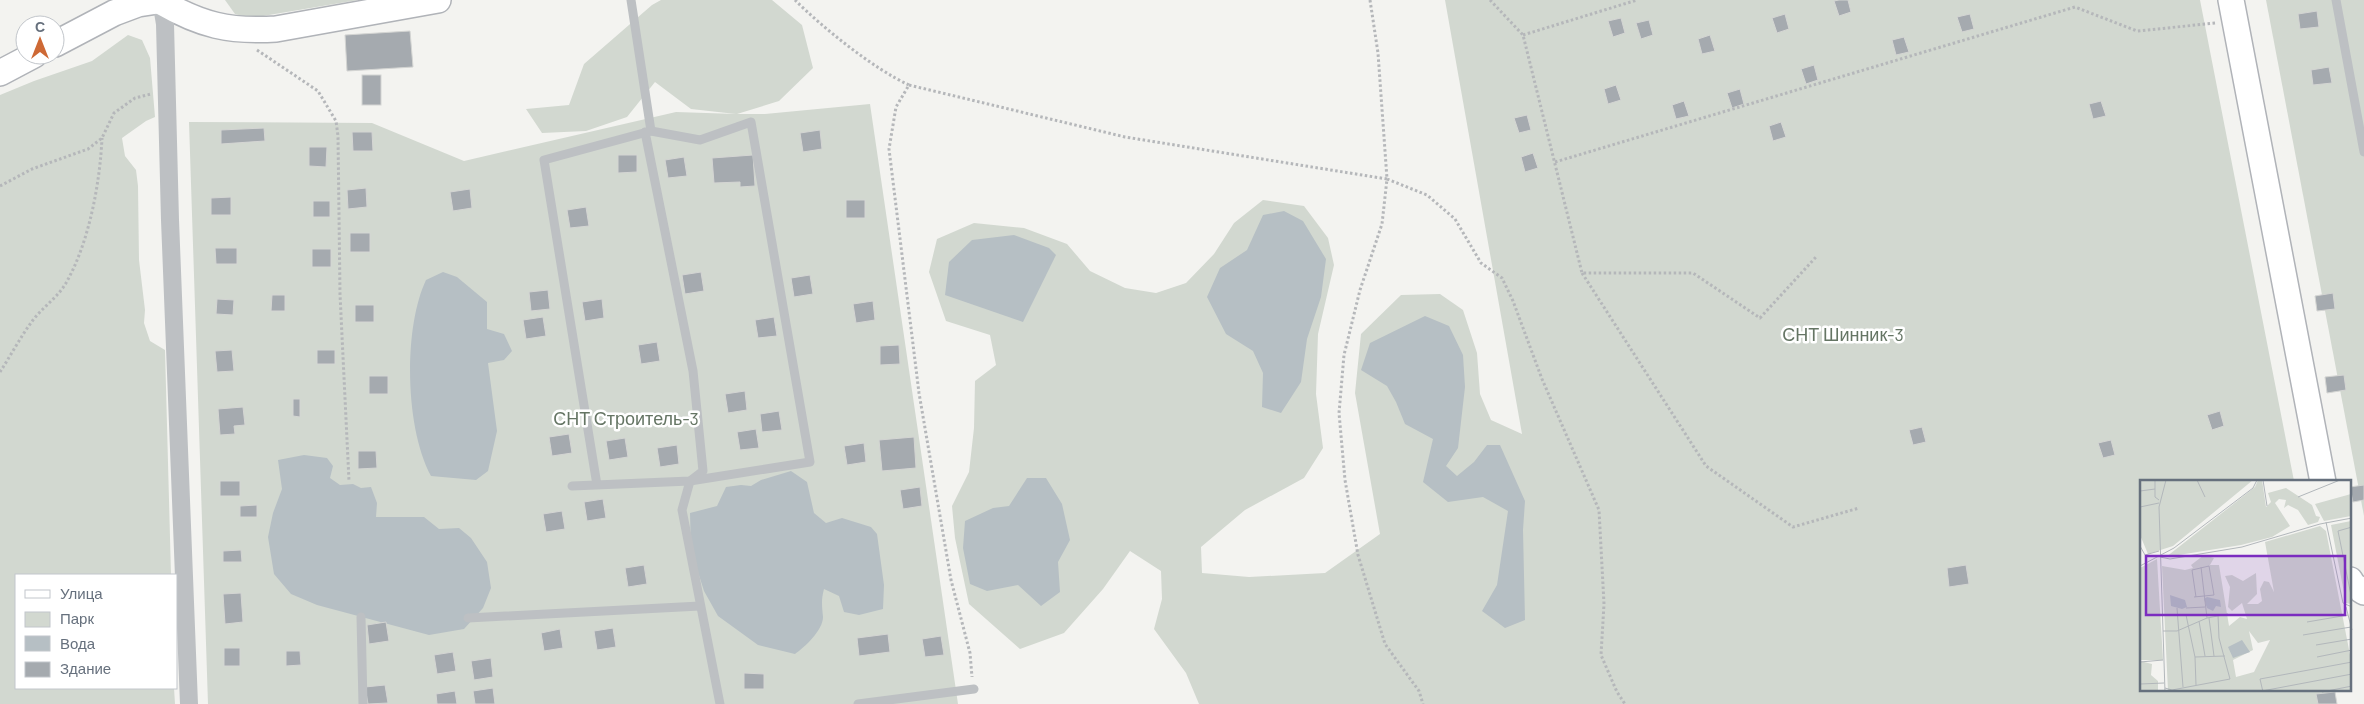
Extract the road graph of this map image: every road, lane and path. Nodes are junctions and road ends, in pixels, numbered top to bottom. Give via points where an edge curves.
1 (438, 0) edge
2 (631, 0) edge
3 (795, 0) edge
4 (1370, 0) edge
5 (1490, 0) edge
6 (1637, 0) edge
7 (2336, 0) edge
8 (162, 1) edge
9 (2234, 10) edge
10 (1523, 35) junction
11 (65, 39) edge
12 (256, 50) dead end
13 (16, 65) edge
14 (0, 74) edge
15 (909, 85) junction
16 (166, 90) junction
17 (2360, 103) edge
18 (648, 132) junction
19 (102, 138) junction
20 (2364, 152) edge
21 (1555, 162) junction
22 (1387, 179) junction
23 (0, 186) edge
24 (1816, 257) dead end
25 (1582, 273) junction
26 (0, 372) edge
27 (2323, 480) edge
28 (350, 481) dead end
29 (690, 482) junction
30 (596, 485) junction
31 (572, 486) dead end
32 (1859, 508) dead end
33 (2352, 583) edge
34 (2364, 592) edge
35 (700, 606) junction
36 (361, 617) dead end
37 (468, 618) dead end
38 (974, 689) joint
39 (189, 704) edge
40 (363, 704) edge
41 (720, 704) edge
42 (858, 704) edge
43 (1423, 704) edge
44 (1625, 704) edge

1 - 8 street via 249,31 204,23
2 - 18 lane
3 - 15 path via 812,17 893,78
4 - 22 path via 1378,53
5 - 10 path
6 - 10 path
7 - 17 lane
8 - 11 street via 138,4 114,13
8 - 16 street
9 - 21 path via 2138,31 2075,7
9 - 27 street
10 - 21 path
12 - 28 path via 318,92 336,122 340,294
13 - 14 street
15 - 22 path via 1125,137
15 - 38 path via 896,107 889,149 919,393 951,580 970,653
16 - 19 path via 135,98 114,113
16 - 39 street
17 - 20 lane
18 - 29 lane via 693,371 703,471
18 - 29 lane via 700,140 751,122 810,462
18 - 30 lane via 544,160
19 - 23 path via 88,149 32,169
19 - 26 path via 101,164 92,210 66,284 33,320
21 - 25 path
22 - 43 path via 1382,224 1360,290 1344,355 1339,413 1345,480 1358,555 1385,644 1419,690
22 - 44 path via 1427,195 1455,219 1480,263 1502,278 1513,301 1542,379 1599,510 1604,604 1602,655
24 - 25 path via 1760,318 1693,273
25 - 32 path via 1706,466 1793,527
29 - 30 lane
29 - 35 lane via 682,510
30 - 31 lane
33 - 34 street
35 - 37 lane
35 - 41 lane
36 - 40 lane
38 - 42 lane

